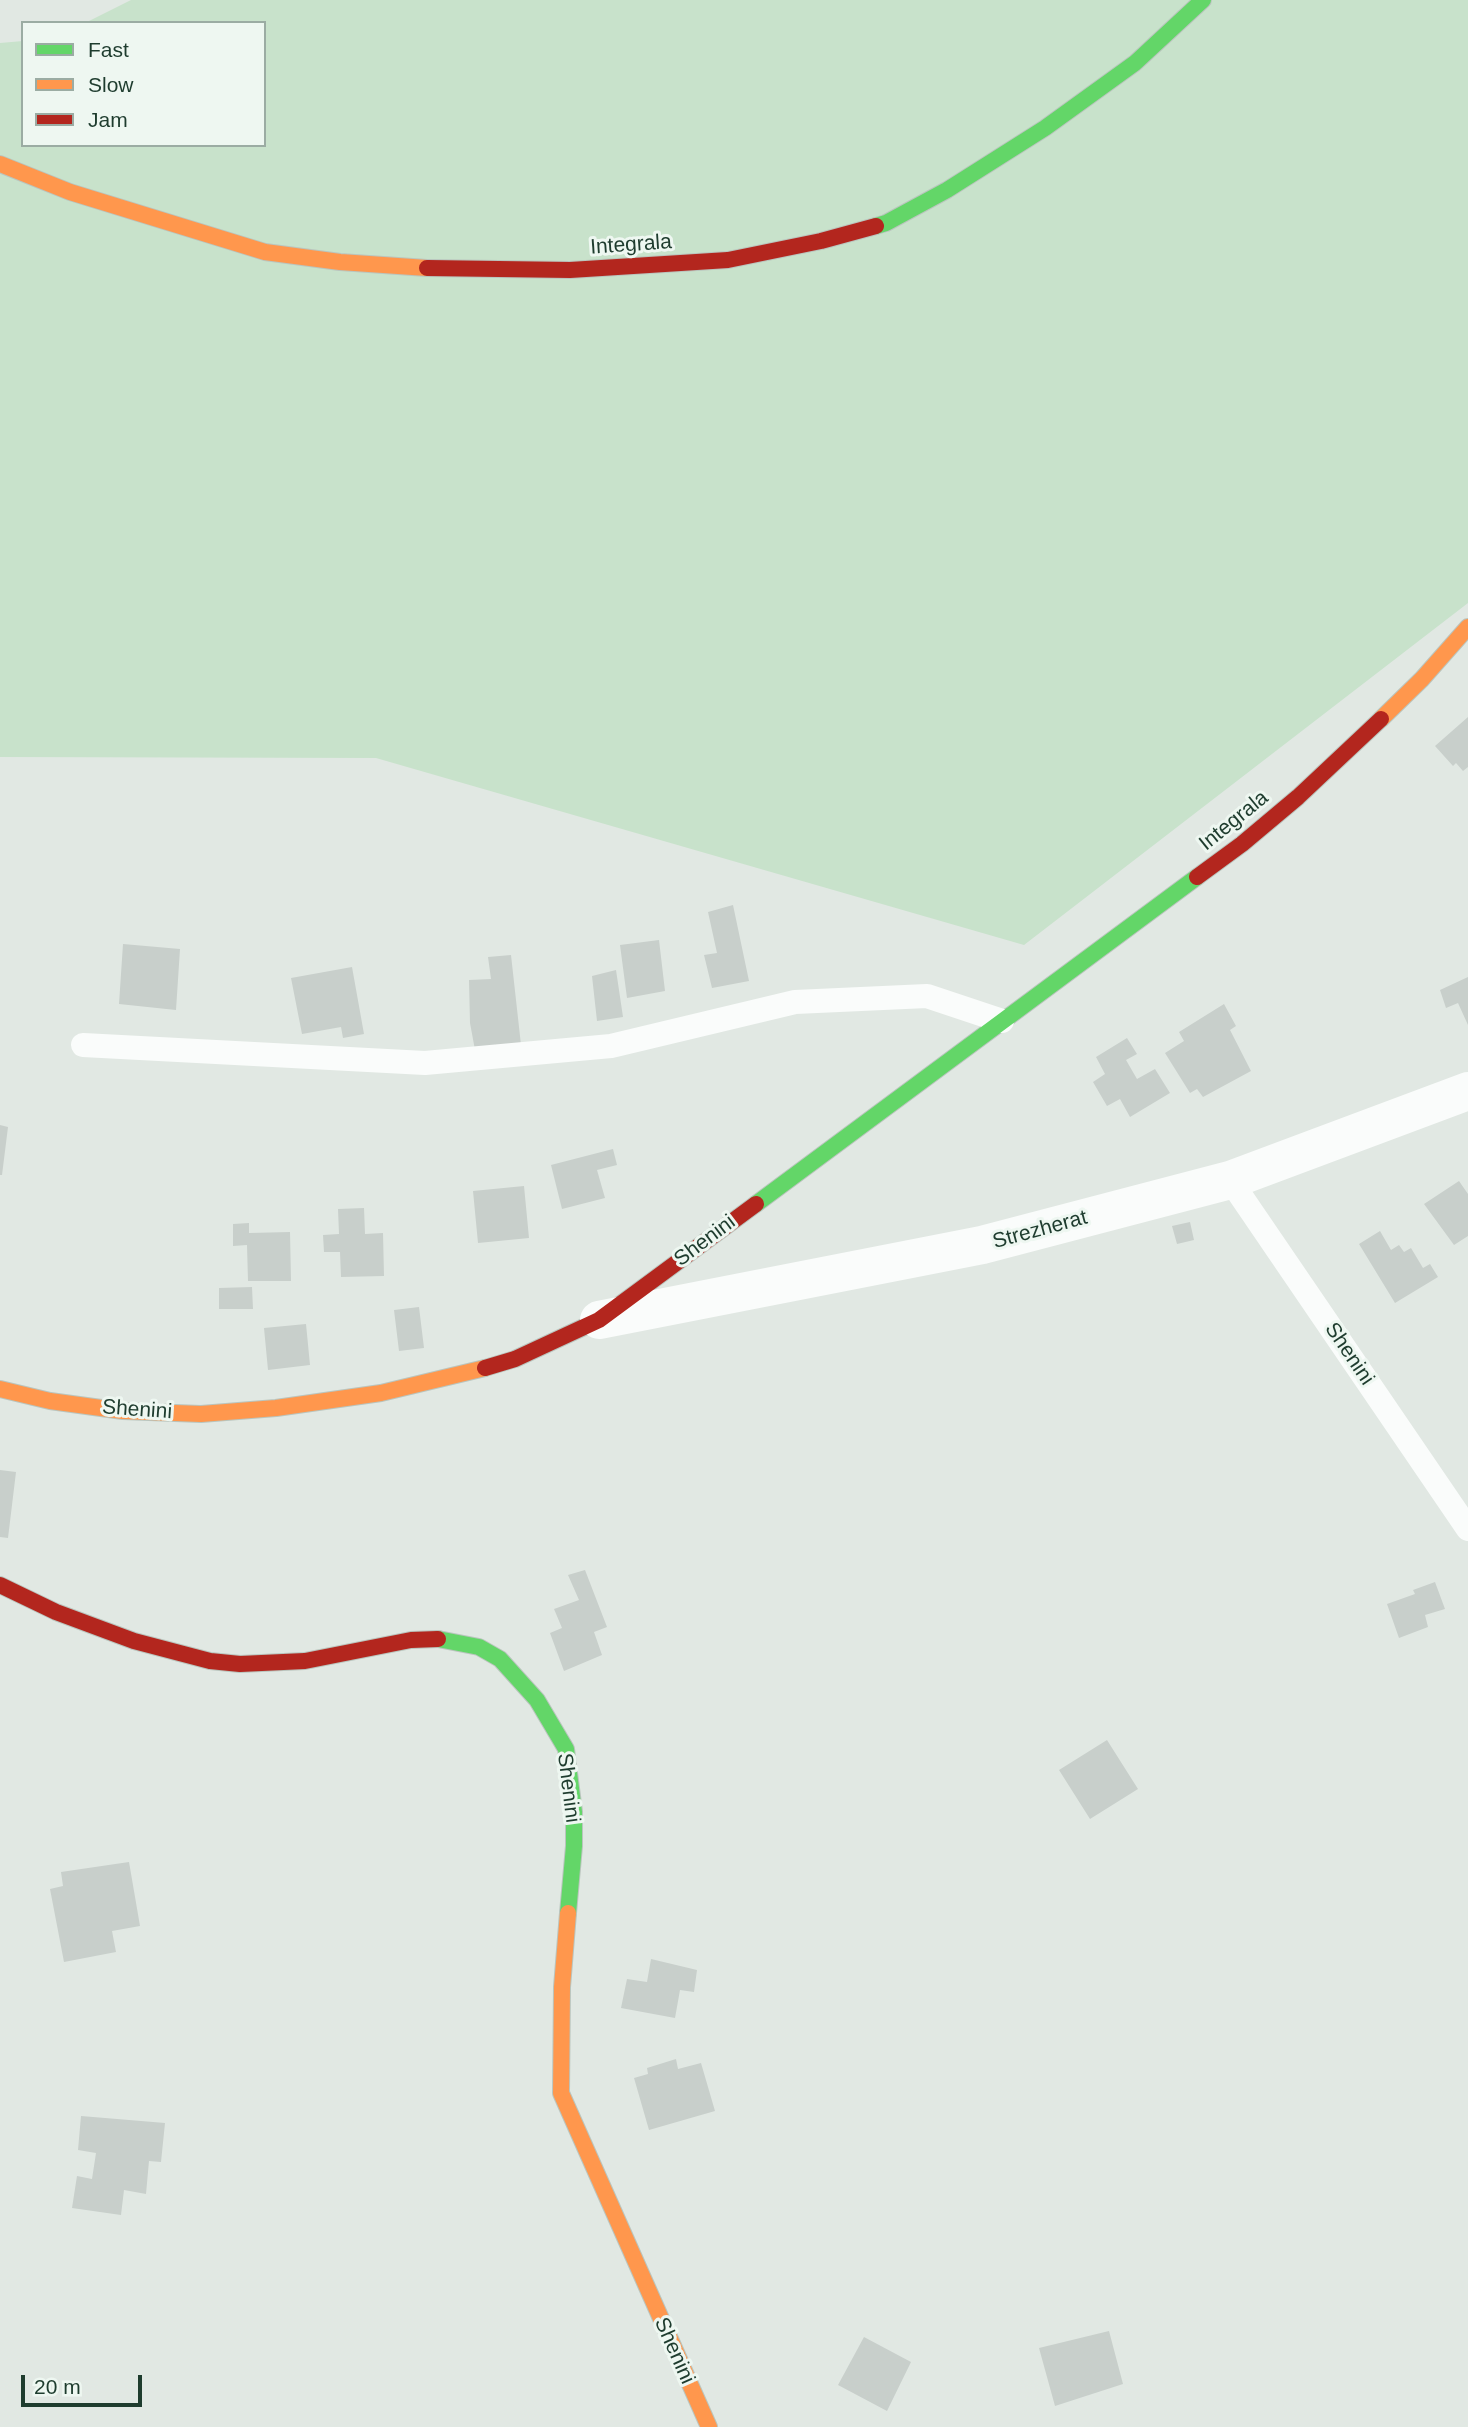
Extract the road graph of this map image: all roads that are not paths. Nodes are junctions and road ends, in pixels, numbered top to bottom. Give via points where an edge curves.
1 (1203, 0) edge
2 (0, 164) edge
3 (1468, 626) edge
4 (1002, 1021) junction
5 (83, 1045) dead end
6 (1468, 1091) edge
7 (1230, 1180) junction
8 (599, 1320) junction
9 (0, 1389) edge
10 (1468, 1529) edge
11 (0, 1586) edge
12 (709, 2427) edge

1 - 2 street, Integrala via 1135,63 947,190 886,223 728,260 570,270 408,268 340,262 265,252 70,191
3 - 4 street, Integrala via 1422,678 1298,797 1242,844
4 - 5 lane via 927,996 795,1002 611,1046 425,1063
4 - 8 street, Shenini
6 - 7 street, Strezherat
7 - 8 street, Strezherat via 982,1245
7 - 10 lane, Shenini
8 - 9 street, Shenini via 515,1359 463,1375 382,1393 276,1408 201,1414 122,1412
11 - 12 street, Shenini via 134,1641 210,1661 305,1661 411,1640 446,1639 479,1647 500,1659 537,1700 566,1749 574,1811 562,1987 561,2093

